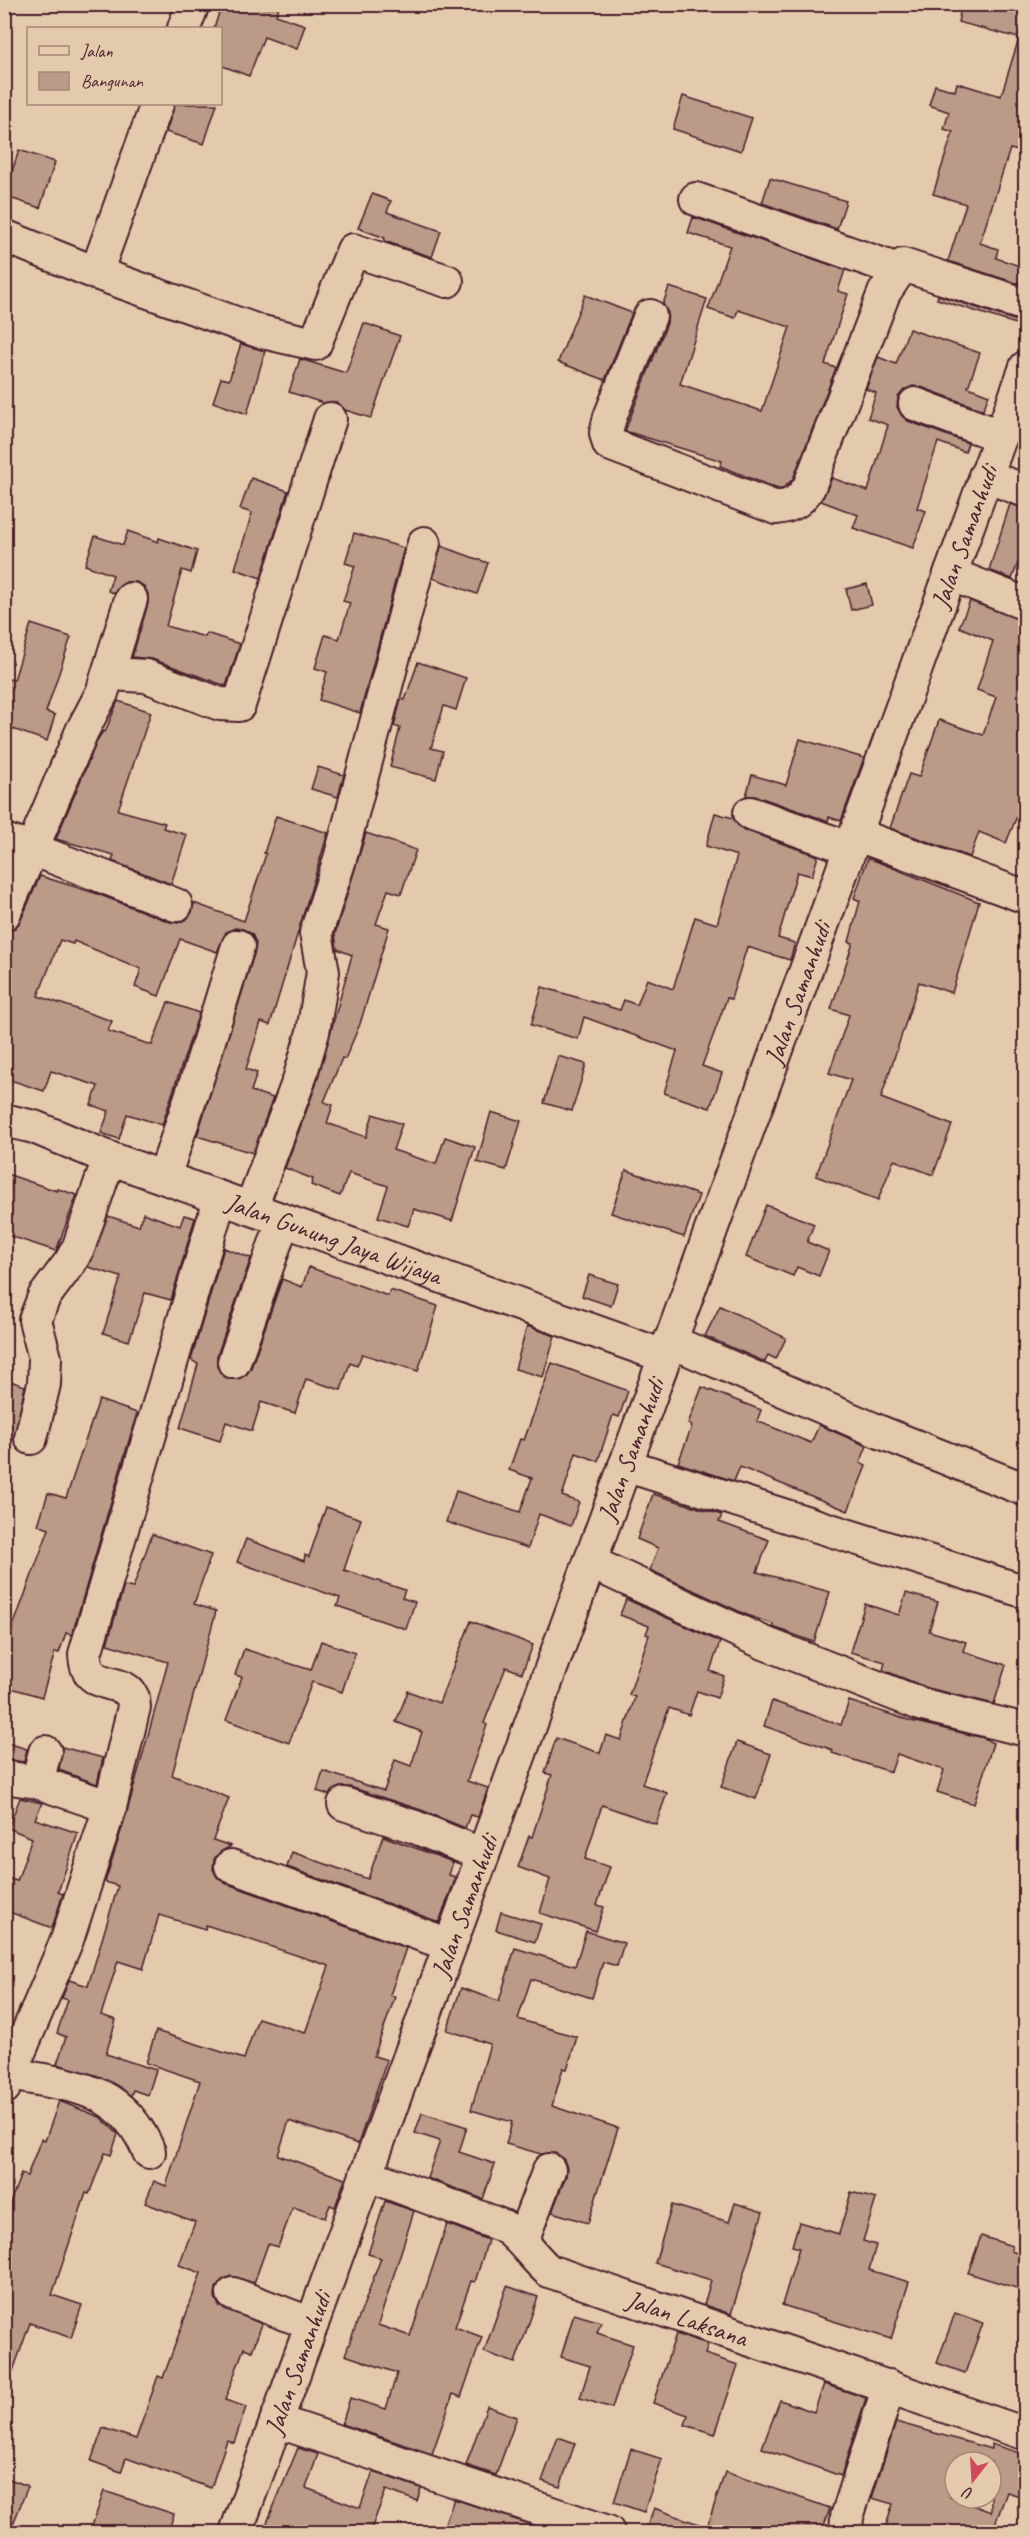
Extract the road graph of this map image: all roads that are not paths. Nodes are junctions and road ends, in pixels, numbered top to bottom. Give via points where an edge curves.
1 (193, 4) edge
2 (184, 27) edge
3 (157, 105) edge
4 (696, 199) dead end
5 (4, 236) edge
6 (898, 270) junction
7 (96, 273) junction
8 (447, 281) dead end
9 (1026, 305) edge
10 (650, 316) dead end
11 (1023, 384) edge
12 (915, 404) dead end
13 (330, 419) dead end
14 (1000, 436) junction
15 (985, 476) junction
16 (1026, 491) edge
17 (424, 543) dead end
18 (950, 574) junction
19 (131, 599) dead end
20 (1026, 604) edge
21 (110, 674) junction
22 (750, 813) dead end
23 (853, 841) junction
24 (18, 844) edge
25 (1026, 897) edge
26 (176, 905) dead end
27 (4, 915) edge
28 (238, 946) dead end
29 (5, 1123) edge
30 (109, 1158) junction
31 (164, 1177) junction
32 (220, 1198) junction
33 (251, 1208) junction
34 (283, 1221) junction
35 (668, 1348) junction
36 (234, 1362) dead end
37 (31, 1437) dead end
38 (625, 1465) junction
39 (1026, 1490) edge
40 (590, 1562) junction
41 (1026, 1592) edge
42 (1026, 1730) edge
43 (45, 1752) dead end
44 (4, 1777) edge
45 (37, 1782) junction
46 (344, 1804) dead end
47 (110, 1808) junction
48 (483, 1855) junction
49 (231, 1866) dead end
50 (450, 1945) junction
51 (7, 2081) edge
52 (149, 2152) dead end
53 (549, 2170) dead end
54 (366, 2174) junction
55 (522, 2241) junction
56 (233, 2295) dead end
57 (312, 2324) junction
58 (889, 2386) junction
59 (276, 2421) junction
60 (1026, 2434) edge
61 (236, 2532) edge
62 (608, 2532) edge
63 (846, 2532) edge

1 - 2 street
3 - 7 street
4 - 6 street
5 - 7 street
6 - 9 street via 909,266
6 - 10 street via 884,293 809,487 791,507 760,504 609,444 606,433 610,417
7 - 8 street via 258,331 315,344 353,250
11 - 14 street, Jalan Samanhudi
12 - 14 street
13 - 21 street via 239,705 220,704 146,676
14 - 15 street, Jalan Samanhudi
15 - 16 street
15 - 18 street, Jalan Samanhudi
17 - 33 street via 340,859 316,933 323,972 313,1032
18 - 20 street
18 - 23 street, Jalan Samanhudi
19 - 21 street
21 - 24 street
22 - 23 street
23 - 25 street
23 - 35 street, Jalan Samanhudi
24 - 26 street
24 - 27 street
28 - 31 street
29 - 30 street, Jalan Gunung Jaya Wijaya via 34,1127
30 - 31 street, Jalan Gunung Jaya Wijaya
30 - 37 street via 79,1246 44,1297 35,1320 45,1358 44,1384
31 - 32 street, Jalan Gunung Jaya Wijaya
32 - 33 street, Jalan Gunung Jaya Wijaya
32 - 47 street via 85,1654 86,1665 96,1678 124,1688 133,1698
33 - 34 street, Jalan Gunung Jaya Wijaya
34 - 35 street, Jalan Gunung Jaya Wijaya
34 - 36 street
35 - 38 street, Jalan Samanhudi
35 - 39 street, Jalan Gunung Jaya Wijaya
38 - 40 street, Jalan Samanhudi
38 - 41 street
40 - 42 street via 764,1643 912,1701
40 - 48 street, Jalan Samanhudi
43 - 45 street
44 - 45 street
45 - 47 street
46 - 48 street
47 - 51 street via 67,1940
48 - 50 street, Jalan Samanhudi
49 - 50 street
50 - 54 street, Jalan Samanhudi
51 - 52 street via 81,2089 111,2100 129,2115
53 - 55 street
54 - 55 street, Jalan Laksana via 503,2226
54 - 57 street, Jalan Samanhudi
55 - 58 street, Jalan Laksana via 549,2271
56 - 57 street
57 - 59 street, Jalan Samanhudi
58 - 60 street, Jalan Laksana
58 - 63 street via 847,2517
59 - 61 street, Jalan Samanhudi
59 - 62 street

